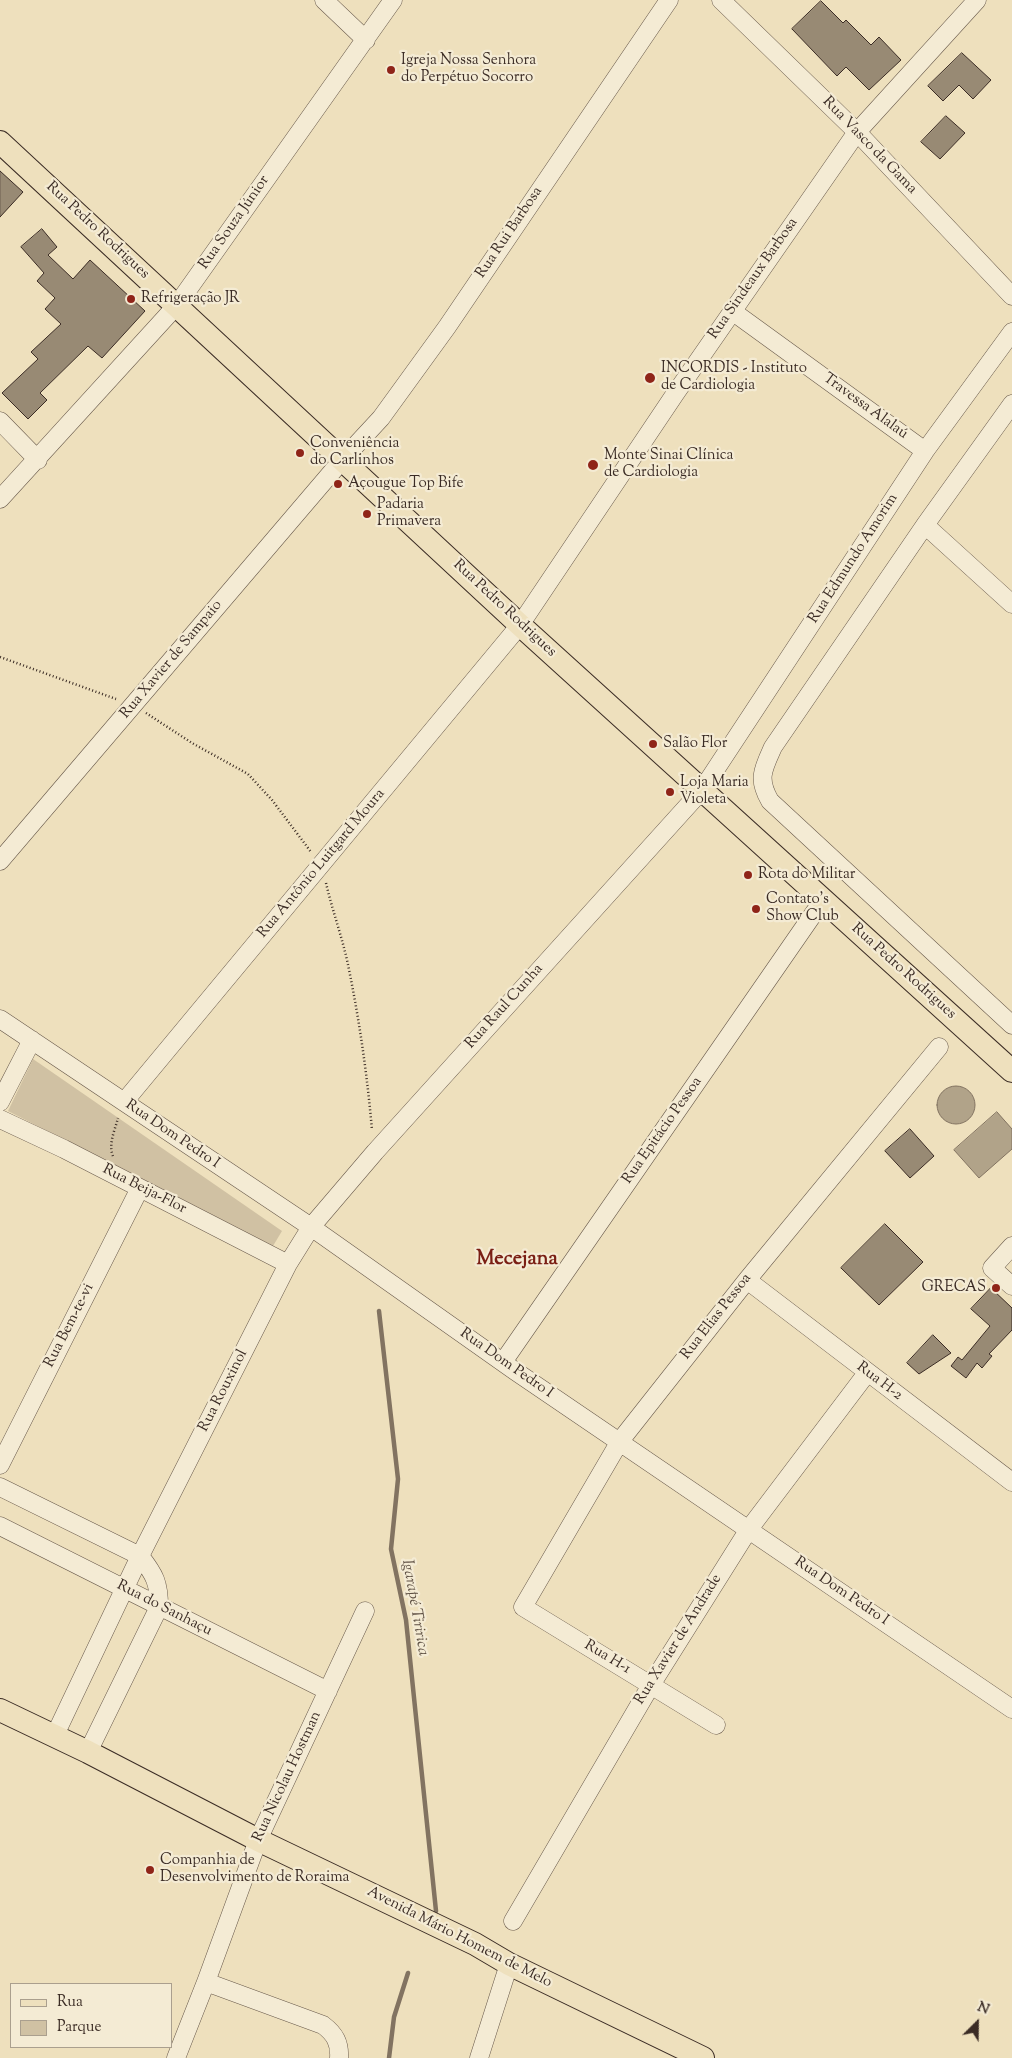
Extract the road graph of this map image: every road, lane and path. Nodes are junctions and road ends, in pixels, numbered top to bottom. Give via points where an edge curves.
1 (324, 0) edge
2 (393, 0) edge
3 (669, 0) edge
4 (721, 0) edge
5 (977, 0) edge
6 (366, 40) junction
7 (857, 132) junction
8 (0, 142) edge
9 (1012, 296) edge
10 (177, 305) junction
11 (732, 311) junction
12 (1012, 332) edge
13 (1012, 404) edge
14 (0, 420) edge
15 (925, 451) junction
16 (343, 459) junction
17 (38, 460) junction
18 (0, 499) edge
19 (925, 525) junction
20 (1012, 604) edge
21 (520, 624) junction
22 (0, 657) edge
23 (133, 705) junction
24 (702, 790) junction
25 (0, 861) edge
26 (322, 866) junction
27 (823, 900) junction
28 (0, 1019) edge
29 (1012, 1025) edge
30 (32, 1040) junction
31 (939, 1047) dead end
32 (1012, 1071) edge
33 (0, 1102) edge
34 (124, 1102) junction
35 (0, 1119) edge
36 (375, 1152) junction
37 (124, 1179) junction
38 (140, 1188) junction
39 (310, 1227) junction
40 (1012, 1246) edge
41 (288, 1264) junction
42 (747, 1280) junction
43 (1012, 1286) edge
44 (503, 1362) junction
45 (868, 1374) junction
46 (620, 1441) junction
47 (0, 1465) edge
48 (1012, 1482) edge
49 (0, 1487) edge
50 (0, 1526) edge
51 (749, 1529) junction
52 (140, 1556) junction
53 (125, 1590) junction
54 (159, 1607) junction
55 (523, 1607) joint
56 (365, 1611) dead end
57 (651, 1684) junction
58 (328, 1691) junction
59 (1012, 1708) edge
60 (0, 1710) edge
61 (716, 1725) dead end
62 (55, 1735) junction
63 (88, 1752) junction
64 (258, 1840) junction
65 (513, 1921) dead end
66 (509, 1964) junction
67 (206, 1982) junction
68 (176, 2058) edge
69 (338, 2058) edge
70 (479, 2058) edge
71 (703, 2058) edge

1 - 6 street
2 - 6 street, Rua Souza Júnior
3 - 16 street, Rua Rui Barbosa via 437,342 381,418
4 - 7 street, Rua Vasco da Gama
5 - 7 street, Rua Sindeaux Barbosa
6 - 10 street, Rua Souza Júnior
7 - 9 street, Rua Vasco da Gama
7 - 11 street, Rua Sindeaux Barbosa
8 - 10 main road, Rua Pedro Rodrigues
10 - 16 main road, Rua Pedro Rodrigues
10 - 17 street, Rua Souza Júnior
11 - 15 street, Travessa Alalaú
11 - 21 street, Rua Sindeaux Barbosa
12 - 15 street, Rua Edmundo Amorim
13 - 19 street
14 - 17 street
15 - 24 street, Rua Edmundo Amorim
16 - 21 main road, Rua Pedro Rodrigues
16 - 23 street, Rua Xavier de Sampaio
17 - 18 street, Rua Souza Júnior
19 - 20 street
19 - 29 street via 773,747 762,775 762,787 770,801
21 - 24 main road, Rua Pedro Rodrigues
21 - 26 street, Rua Antônio Luitgard Moura
22 - 23 path
23 - 25 street, Rua Xavier de Sampaio
23 - 26 path via 248,774
24 - 27 main road, Rua Pedro Rodrigues
24 - 36 street, Rua Raul Cunha
26 - 34 street, Rua Antônio Luitgard Moura
26 - 36 path via 358,1014
27 - 32 main road, Rua Pedro Rodrigues
27 - 44 street, Rua Epitácio Pessoa
28 - 30 street, Rua Dom Pedro I
30 - 33 street
30 - 34 street, Rua Dom Pedro I
31 - 42 street, Rua Elias Pessoa
34 - 37 path via 112,1136 111,1151
34 - 39 street, Rua Dom Pedro I
35 - 37 street, Rua Beija-Flor
36 - 39 street, Rua Raul Cunha
37 - 38 street, Rua Beija-Flor
38 - 41 street, Rua Beija-Flor
38 - 47 street, Rua Bem-te-vi
39 - 41 street, Rua Rouxinol
39 - 44 street, Rua Dom Pedro I
40 - 43 street via 992,1268
41 - 52 street, Rua Rouxinol
42 - 45 street, Rua H-2
42 - 46 street, Rua Elias Pessoa
44 - 46 street, Rua Dom Pedro I
45 - 48 street, Rua H-2
45 - 51 street, Rua Xavier de Andrade
46 - 51 street, Rua Dom Pedro I
46 - 55 street, Rua Elias Pessoa
49 - 52 street
50 - 53 street, Rua do Sanhaçu
51 - 57 street, Rua Xavier de Andrade
51 - 59 street, Rua Dom Pedro I
52 - 53 street, Rua Rouxinol
52 - 54 street via 153,1572 159,1588
53 - 54 street, Rua do Sanhaçu
53 - 62 street, Rua Rouxinol
54 - 58 street, Rua do Sanhaçu
54 - 63 street
55 - 57 street, Rua H-1
56 - 58 street, Rua Nicolau Hostman
57 - 61 street, Rua H-1
57 - 65 street, Rua Xavier de Andrade
58 - 64 street, Rua Nicolau Hostman
60 - 62 main road, Avenida Mário Homem de Melo
62 - 63 main road, Avenida Mário Homem de Melo
63 - 64 main road, Avenida Mário Homem de Melo
64 - 66 main road, Avenida Mário Homem de Melo via 475,1944
64 - 67 street, Rua Nicolau Hostman
66 - 70 street
66 - 71 main road, Avenida Mário Homem de Melo
67 - 68 street, Rua Nicolau Hostman
67 - 69 street via 323,2026 333,2032 337,2040

